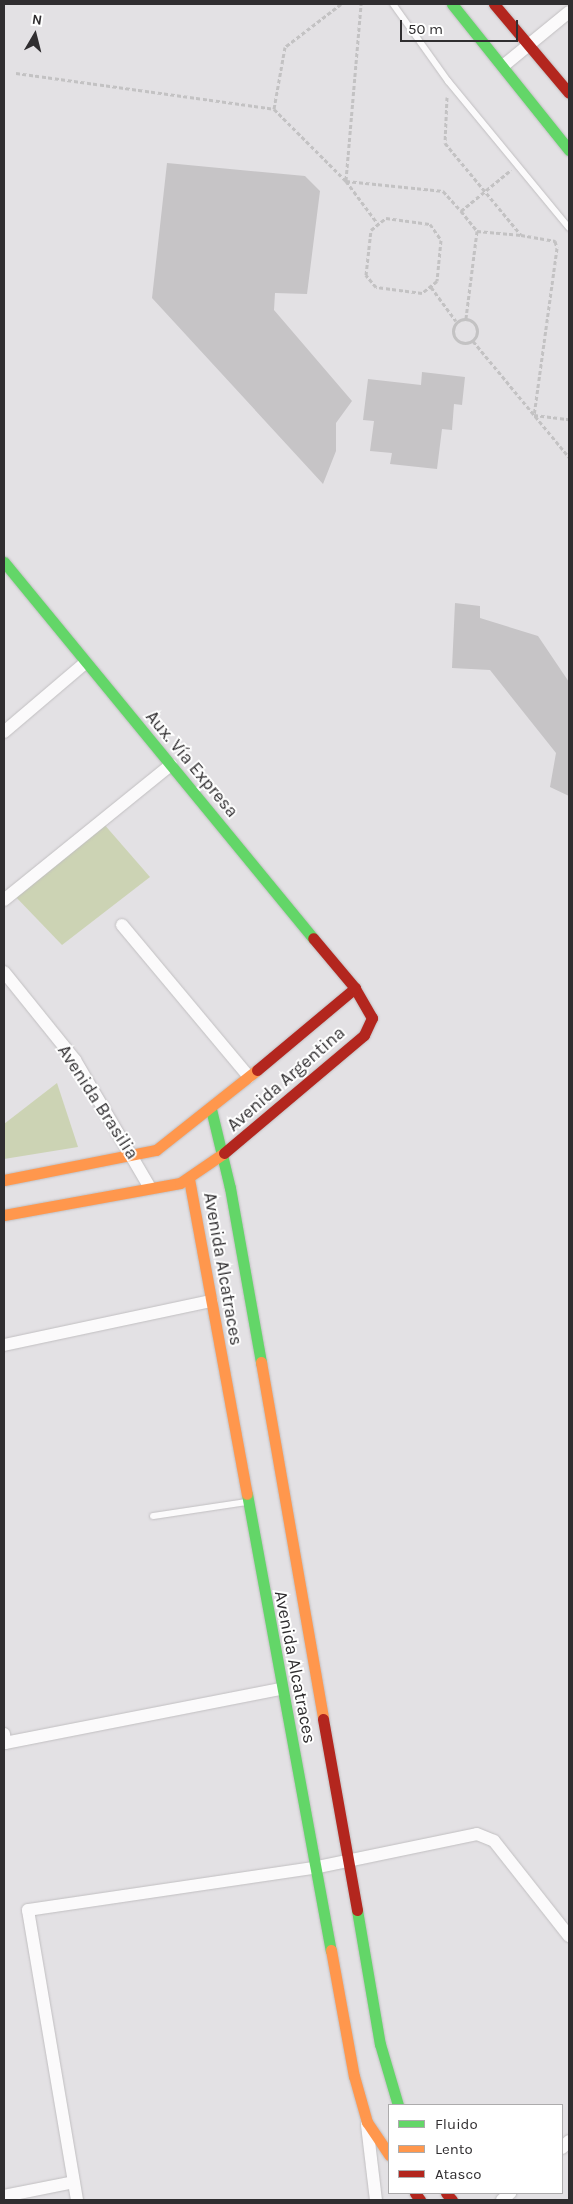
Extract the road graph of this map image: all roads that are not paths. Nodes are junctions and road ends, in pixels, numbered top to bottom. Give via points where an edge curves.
1 (393, 4) edge
2 (452, 4) edge
3 (494, 4) edge
4 (567, 18) edge
5 (530, 45) junction
6 (503, 66) junction
7 (569, 93) edge
8 (569, 150) edge
9 (569, 228) edge
10 (4, 562) edge
11 (86, 663) junction
12 (4, 732) edge
13 (170, 765) junction
14 (4, 900) edge
15 (122, 924) dead end
16 (4, 972) edge
17 (355, 988) junction
18 (250, 1077) junction
19 (212, 1109) junction
20 (133, 1154) junction
21 (223, 1156) junction
22 (189, 1178) junction
23 (4, 1180) edge
24 (150, 1188) junction
25 (4, 1215) edge
26 (211, 1301) junction
27 (4, 1345) edge
28 (247, 1502) junction
29 (153, 1516) dead end
30 (281, 1689) junction
31 (4, 1734) edge
32 (348, 1861) junction
33 (318, 1867) junction
34 (569, 1936) edge
35 (398, 2104) edge
36 (367, 2122) junction
37 (388, 2154) edge
38 (74, 2182) junction
39 (4, 2196) edge
40 (77, 2200) edge
41 (376, 2200) edge

1 - 9 lane via 448,82
2 - 6 main road
3 - 5 main road
4 - 5 street
5 - 6 street
5 - 7 main road
6 - 8 main road
10 - 11 main road, Aux. Vía Expresa
11 - 12 street
11 - 13 main road, Aux. Vía Expresa
13 - 14 street
13 - 17 main road, Aux. Vía Expresa
15 - 18 street
16 - 20 street, Avenida Brasilia via 75,1060
17 - 18 main road, Avenida Argentina
17 - 21 main road, Avenida Argentina via 372,1018 364,1035
18 - 19 main road, Avenida Argentina
19 - 20 main road, Avenida Argentina via 192,1128 156,1150
19 - 21 main road
20 - 23 main road
20 - 24 street, Avenida Brasilia
21 - 22 main road, Avenida Argentina
21 - 32 main road
22 - 24 main road, Avenida Argentina
22 - 26 main road, Avenida Alcatraces
24 - 25 main road, Avenida Argentina
26 - 27 street
26 - 28 main road, Avenida Alcatraces
28 - 29 lane
28 - 30 main road, Avenida Alcatraces
30 - 31 street via 5,1743
30 - 33 main road, Avenida Alcatraces
32 - 33 street
32 - 34 street via 477,1834 487,1836
32 - 35 main road via 380,2044
33 - 36 main road, Avenida Alcatraces via 354,2076
33 - 38 street via 28,1910
36 - 37 main road, Avenida Alcatraces
36 - 41 street
38 - 39 street
38 - 40 street

